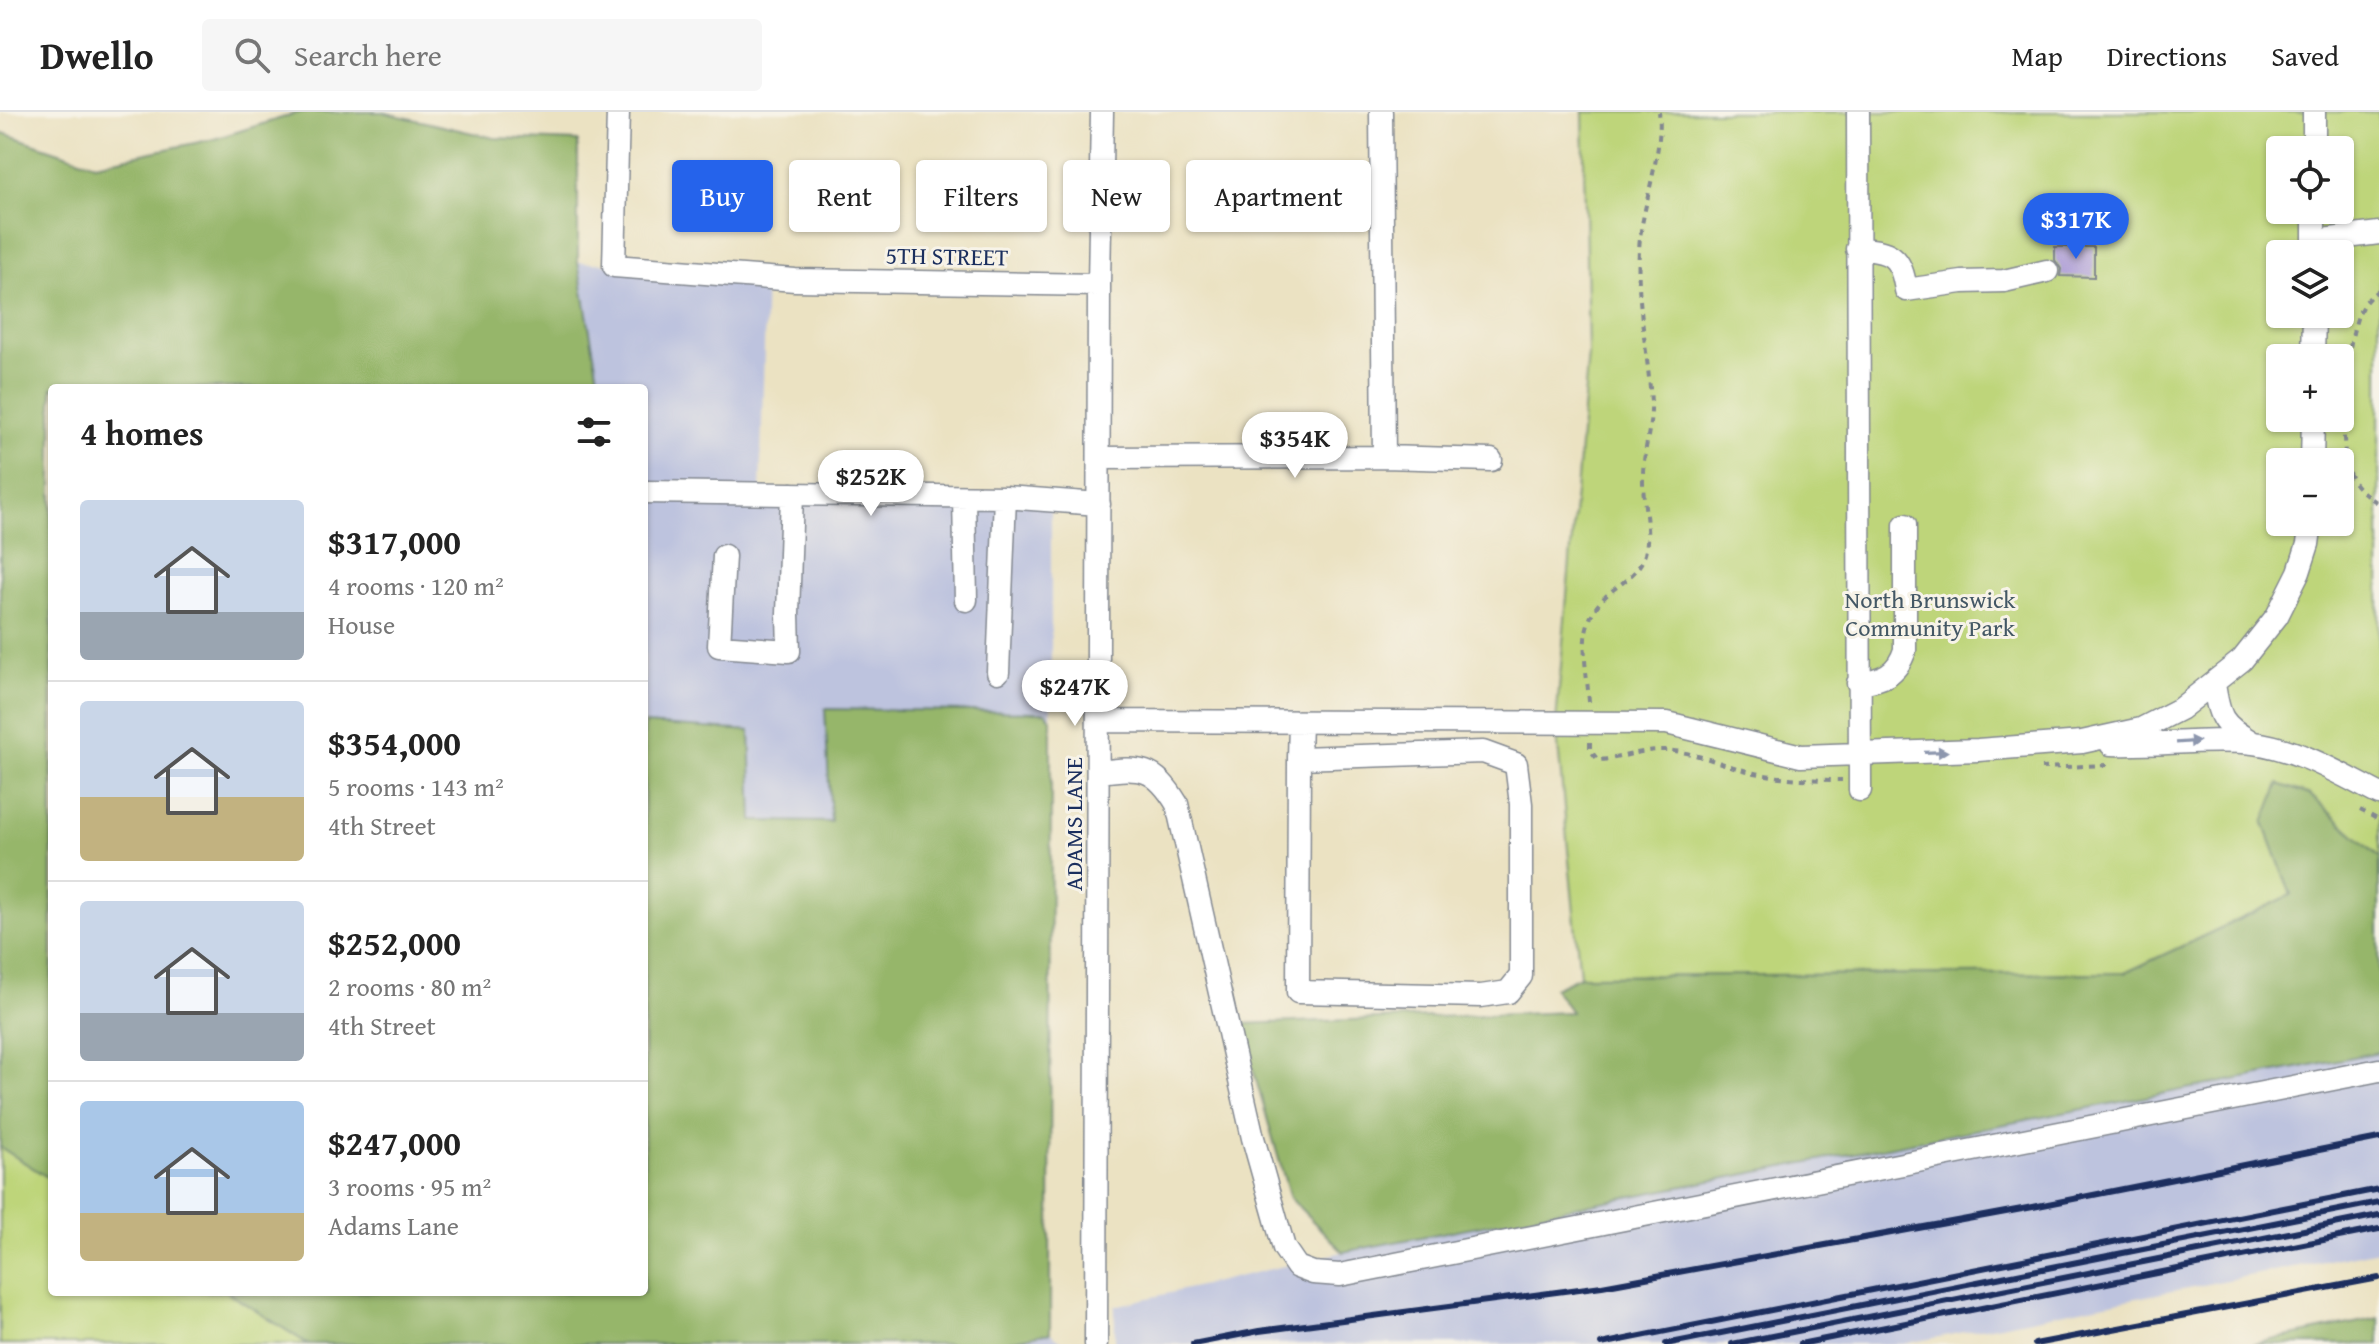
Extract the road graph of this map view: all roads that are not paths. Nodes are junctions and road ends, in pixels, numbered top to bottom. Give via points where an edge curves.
1 (618, 112) edge
2 (1102, 112) edge
3 (1381, 112) edge
4 (1858, 112) edge
5 (2314, 112) edge
6 (2314, 136) edge
7 (2375, 233) edge
8 (2344, 240) edge
9 (1857, 249) junction
10 (2047, 271) dead end
11 (1099, 285) junction
12 (1384, 457) junction
13 (1099, 458) junction
14 (1491, 460) dead end
15 (648, 492) edge
16 (792, 494) junction
17 (964, 497) junction
18 (1005, 497) junction
19 (1099, 504) junction
20 (1905, 525) dead end
21 (2309, 536) edge
22 (724, 556) dead end
23 (966, 600) dead end
24 (998, 672) dead end
25 (1858, 683) junction
26 (2214, 684) junction
27 (1098, 721) junction
28 (1300, 722) junction
29 (2082, 742) junction
30 (2255, 743) junction
31 (1858, 755) junction
32 (1299, 758) junction
33 (1099, 772) junction
34 (1851, 785) road end
35 (2379, 794) edge
36 (2379, 1070) edge
37 (1096, 1344) edge

1 - 11 street, 5TH STREET via 614,266 795,280
2 - 11 street, ADAMS LANE
3 - 12 street
4 - 9 street
5 - 6 street
7 - 8 street
9 - 10 street via 1893,256 1906,290 2004,281
9 - 25 street
11 - 13 street, ADAMS LANE
12 - 13 street
12 - 14 street
13 - 19 street, ADAMS LANE
15 - 16 street
16 - 17 street
16 - 22 street via 789,651 719,646
17 - 18 street
17 - 23 street
18 - 19 street
18 - 24 street
19 - 27 street, ADAMS LANE
20 - 25 street via 1905,650 1886,677
21 - 26 street via 2299,572 2277,616 2242,660
25 - 31 street
26 - 29 street via 2141,729
26 - 30 street via 2218,714 2229,729
27 - 28 street
27 - 33 street, ADAMS LANE
28 - 31 street via 1667,723 1801,756
28 - 32 street
29 -> 30 street
31 -> 29 street
30 - 35 street
31 - 34 street
32 - 32 street via 1483,752 1516,764 1521,804 1521,976 1508,992 1298,992
33 - 36 street via 1150,772 1177,804 1253,1138 1284,1248 1297,1267 1313,1273 1340,1275
33 - 37 street, ADAMS LANE

